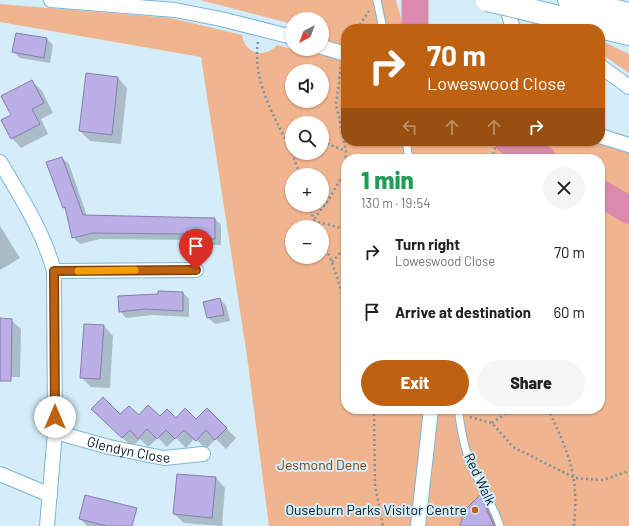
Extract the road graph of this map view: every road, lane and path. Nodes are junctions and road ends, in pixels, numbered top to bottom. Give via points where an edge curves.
1 (51, 0) edge
2 (377, 0) edge
3 (487, 0) edge
4 (505, 0) edge
5 (569, 0) edge
6 (629, 14) edge
7 (361, 24) edge
8 (382, 24) edge
9 (512, 24) edge
10 (586, 24) edge
11 (260, 28) junction
12 (605, 28) edge
13 (629, 34) edge
14 (285, 35) edge
15 (329, 50) edge
16 (341, 56) edge
17 (605, 70) edge
18 (341, 75) edge
19 (629, 87) edge
20 (341, 127) edge
21 (605, 138) edge
22 (285, 139) edge
23 (329, 144) edge
24 (629, 145) edge
25 (345, 146) edge
26 (346, 150) junction
27 (346, 154) edge
28 (0, 162) edge
29 (341, 178) edge
30 (314, 220) edge
31 (329, 225) edge
32 (341, 228) edge
33 (341, 252) edge
34 (329, 255) edge
35 (332, 262) junction
36 (196, 270) dead end
37 (54, 271) junction
38 (341, 290) edge
39 (374, 414) edge
40 (431, 414) edge
41 (458, 414) edge
42 (466, 414) edge
43 (505, 414) edge
44 (550, 414) edge
45 (492, 423) junction
46 (55, 432) junction
47 (203, 454) dead end
48 (629, 471) edge
49 (0, 474) edge
50 (575, 478) junction
51 (50, 495) junction
52 (47, 526) edge
53 (383, 526) edge
54 (418, 526) edge
55 (500, 526) edge
56 (574, 526) edge

1 - 11 street via 175,10
2 - 7 path
2 - 8 lane
3 - 10 highway, bridge
4 - 9 street
5 - 6 highway
11 - 14 street
11 - 22 path via 256,53 261,80 270,111
12 - 13 highway, bridge
15 - 16 street, bridge
17 - 19 street
18 - 20 path via 336,104
21 - 24 street
23 - 26 path
25 - 26 path
26 - 27 path
28 - 37 street via 38,226 48,248
29 - 30 path
31 - 32 path
33 - 35 path
34 - 35 path
35 - 38 path
36 - 37 street
37 - 46 street
39 - 53 path via 375,486
40 - 54 street
41 - 55 lane, Red Walk via 471,465 490,500
42 - 45 path
43 - 45 path
44 - 50 path via 567,449
45 - 50 path via 513,447
46 - 47 street, Glendyn Close via 109,447 164,458
46 - 51 street
48 - 50 path via 602,480
49 - 51 street
50 - 56 path
51 - 52 street

